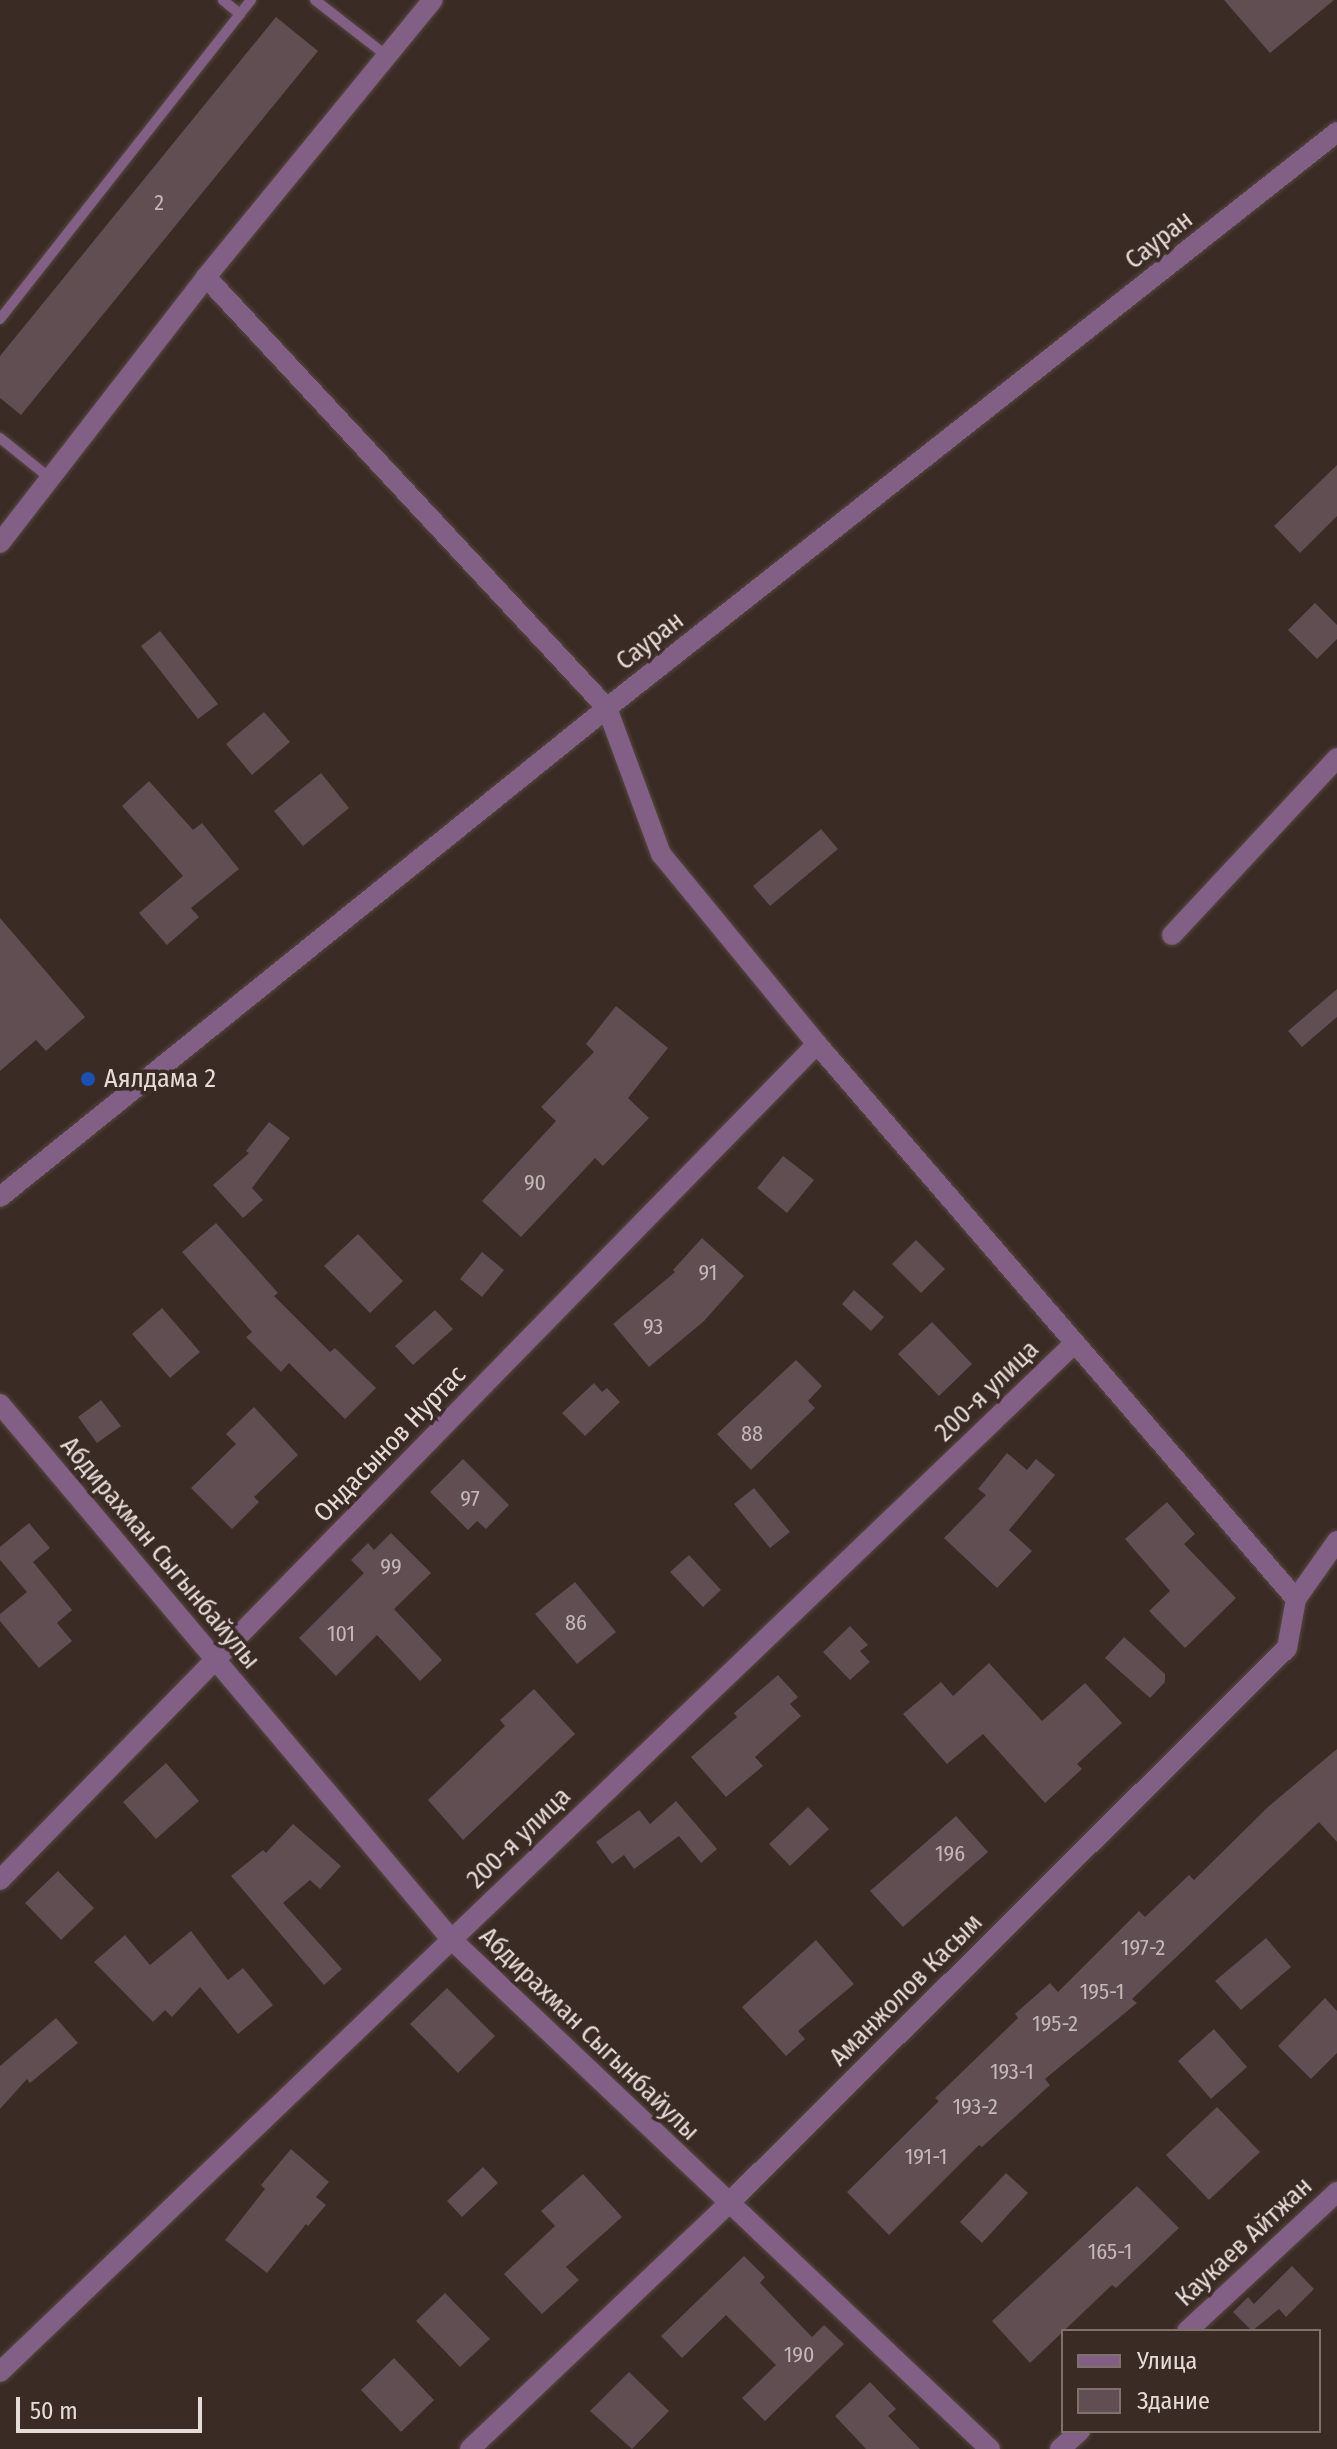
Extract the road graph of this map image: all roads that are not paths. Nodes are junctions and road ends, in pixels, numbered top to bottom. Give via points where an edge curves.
1 (223, 0) edge
2 (251, 0) edge
3 (315, 0) edge
4 (433, 0) edge
5 (240, 14) junction
6 (387, 56) junction
7 (1337, 132) edge
8 (206, 277) junction
9 (0, 319) edge
10 (0, 438) edge
11 (51, 479) junction
12 (0, 543) edge
13 (607, 708) junction
14 (1337, 758) edge
15 (1172, 935) dead end
16 (817, 1044) junction
17 (0, 1197) edge
18 (1075, 1343) junction
19 (0, 1404) edge
20 (1337, 1541) edge
21 (1296, 1599) junction
22 (215, 1660) junction
23 (0, 1880) edge
24 (451, 1939) junction
25 (1337, 2192) edge
26 (729, 2203) junction
27 (1189, 2329) edge
28 (0, 2372) edge
29 (1078, 2433) edge
30 (470, 2449) edge
31 (990, 2449) edge
32 (1060, 2449) edge

1 - 5 lane
2 - 5 lane
3 - 6 lane
4 - 6 street
5 - 9 lane
6 - 8 street
7 - 13 street, Сауран
8 - 11 street
8 - 13 street
10 - 11 lane
11 - 12 street
13 - 16 street via 661,854
13 - 17 street, Сауран
14 - 15 street
16 - 18 street
16 - 22 street, Ондасынов Нуртас
18 - 21 street
18 - 24 street, 200-я улица
19 - 22 street, Абдирахман Сыгынбайулы
20 - 21 street, Аманжолов Касым
21 - 26 street, Аманжолов Касым via 1287,1648
22 - 23 street, Ондасынов Нуртас
22 - 24 street, Абдирахман Сыгынбайулы
24 - 26 street, Абдирахман Сыгынбайулы
24 - 28 street, 200-я улица
25 - 27 street, Каукаев Айтжан
26 - 30 street, Аманжолов Касым
26 - 31 street, Абдирахман Сыгынбайулы
29 - 32 street

